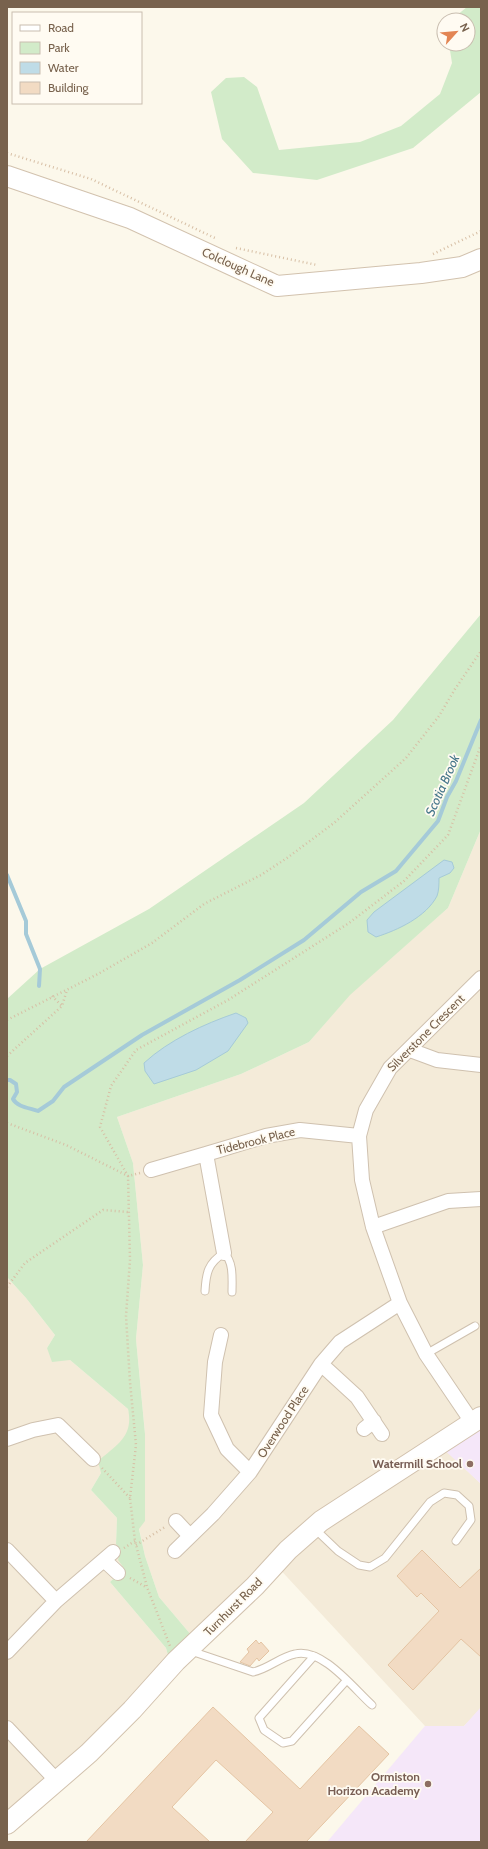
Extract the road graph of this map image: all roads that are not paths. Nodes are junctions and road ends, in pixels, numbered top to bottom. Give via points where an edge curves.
1 (7, 176) edge
2 (481, 259) edge
3 (481, 978) edge
4 (410, 1050) junction
5 (481, 1065) edge
6 (359, 1136) junction
7 (206, 1154) junction
8 (151, 1170) road end
9 (481, 1199) edge
10 (373, 1227) junction
11 (224, 1253) junction
12 (205, 1291) dead end
13 (232, 1292) dead end
14 (400, 1303) junction
15 (475, 1326) dead end
16 (221, 1335) dead end
17 (426, 1354) junction
18 (321, 1364) junction
19 (476, 1419) edge
20 (382, 1434) dead end
21 (7, 1439) edge
22 (93, 1459) road end
23 (250, 1472) junction
24 (176, 1521) road end
25 (314, 1528) junction
26 (190, 1536) junction
27 (456, 1541) dead end
28 (7, 1550) edge
29 (175, 1551) dead end
30 (118, 1573) road end
31 (56, 1601) junction
32 (7, 1652) edge
33 (182, 1656) junction
34 (314, 1656) junction
35 (346, 1681) junction
36 (372, 1705) dead end
37 (7, 1728) edge
38 (58, 1782) junction
39 (7, 1824) edge

1 - 2 street, Colclough Lane via 130,218 277,286 421,273 462,267
3 - 4 street, Silverstone Crescent
4 - 5 street via 437,1060
4 - 6 street, Silverstone Crescent via 390,1068 382,1081 366,1110
6 - 7 street, Tidebrook Place via 300,1130 266,1136
6 - 10 street, Silverstone Crescent via 362,1180
7 - 8 street
7 - 11 street, Tidebrook Place
9 - 10 street via 448,1201
10 - 14 street, Silverstone Crescent
11 - 12 lane via 217,1258 206,1274
11 - 13 lane via 228,1257 231,1269
14 - 17 street, Silverstone Crescent
14 - 18 street, Overwood Place via 340,1342
15 - 17 lane
16 - 23 street via 215,1362 211,1415 227,1448
17 - 19 street, Silverstone Crescent
18 - 20 street via 357,1397 369,1425
18 - 23 street, Overwood Place
19 - 25 street, Turnhurst Road
21 - 22 street via 58,1425
23 - 26 street, Overwood Place via 214,1514
24 - 26 street
25 - 27 lane via 338,1551 359,1565 370,1567 385,1558 430,1502 444,1493 457,1495 469,1506 471,1520
25 - 33 street, Turnhurst Road via 288,1550 255,1586
26 - 29 street, Overwood Place
28 - 31 street
30 - 31 street via 109,1556
31 - 32 street
33 - 34 lane via 253,1672 297,1653
33 - 38 street, Turnhurst Road via 132,1710
34 - 35 lane via 323,1659
34 - 35 lane via 259,1718 264,1730 283,1743 292,1741
35 - 36 lane
37 - 38 street
38 - 39 street, Turnhurst Road

